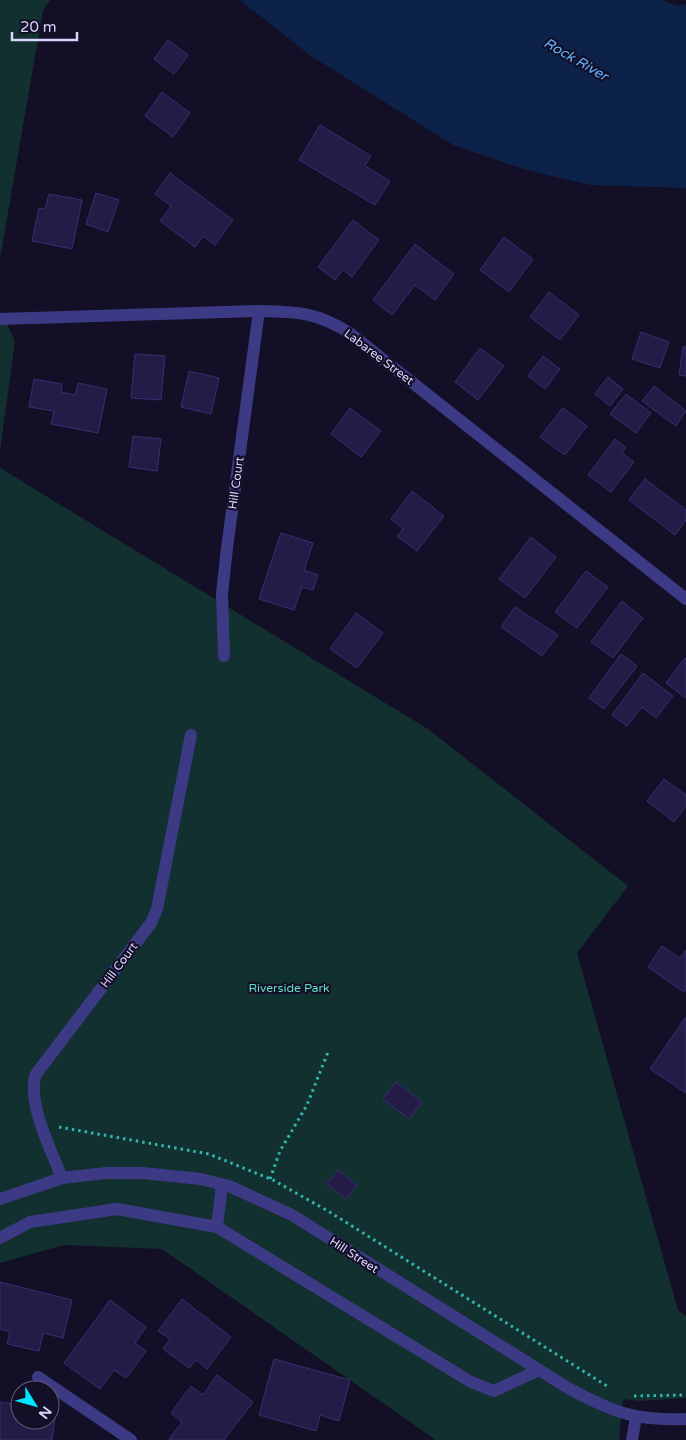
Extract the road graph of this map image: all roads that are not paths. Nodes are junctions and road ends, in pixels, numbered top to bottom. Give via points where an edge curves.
1 (259, 311) junction
2 (0, 319) edge
3 (686, 599) edge
4 (224, 656) dead end
5 (191, 735) dead end
6 (62, 1178) junction
7 (222, 1184) junction
8 (0, 1198) edge
9 (217, 1227) junction
10 (0, 1238) edge
11 (539, 1370) junction
12 (38, 1377) dead end
13 (636, 1416) junction
14 (686, 1419) edge
15 (131, 1440) edge
16 (632, 1440) edge

1 - 2 street, Labaree Street
1 - 3 street, Labaree Street via 314,315 351,334
1 - 4 street, Hill Court via 222,594
5 - 6 street, Hill Court via 158,909 36,1074 32,1084 41,1124
6 - 7 street, Hill Street via 143,1172
6 - 8 street, Hill Street
7 - 9 street
7 - 11 street, Hill Street via 292,1215
9 - 10 street via 116,1209 30,1222
9 - 11 street via 471,1382 494,1391
11 - 13 street, Hill Street via 600,1405 624,1415
12 - 15 street
13 - 14 street, Hill Street via 659,1420
13 - 16 street

